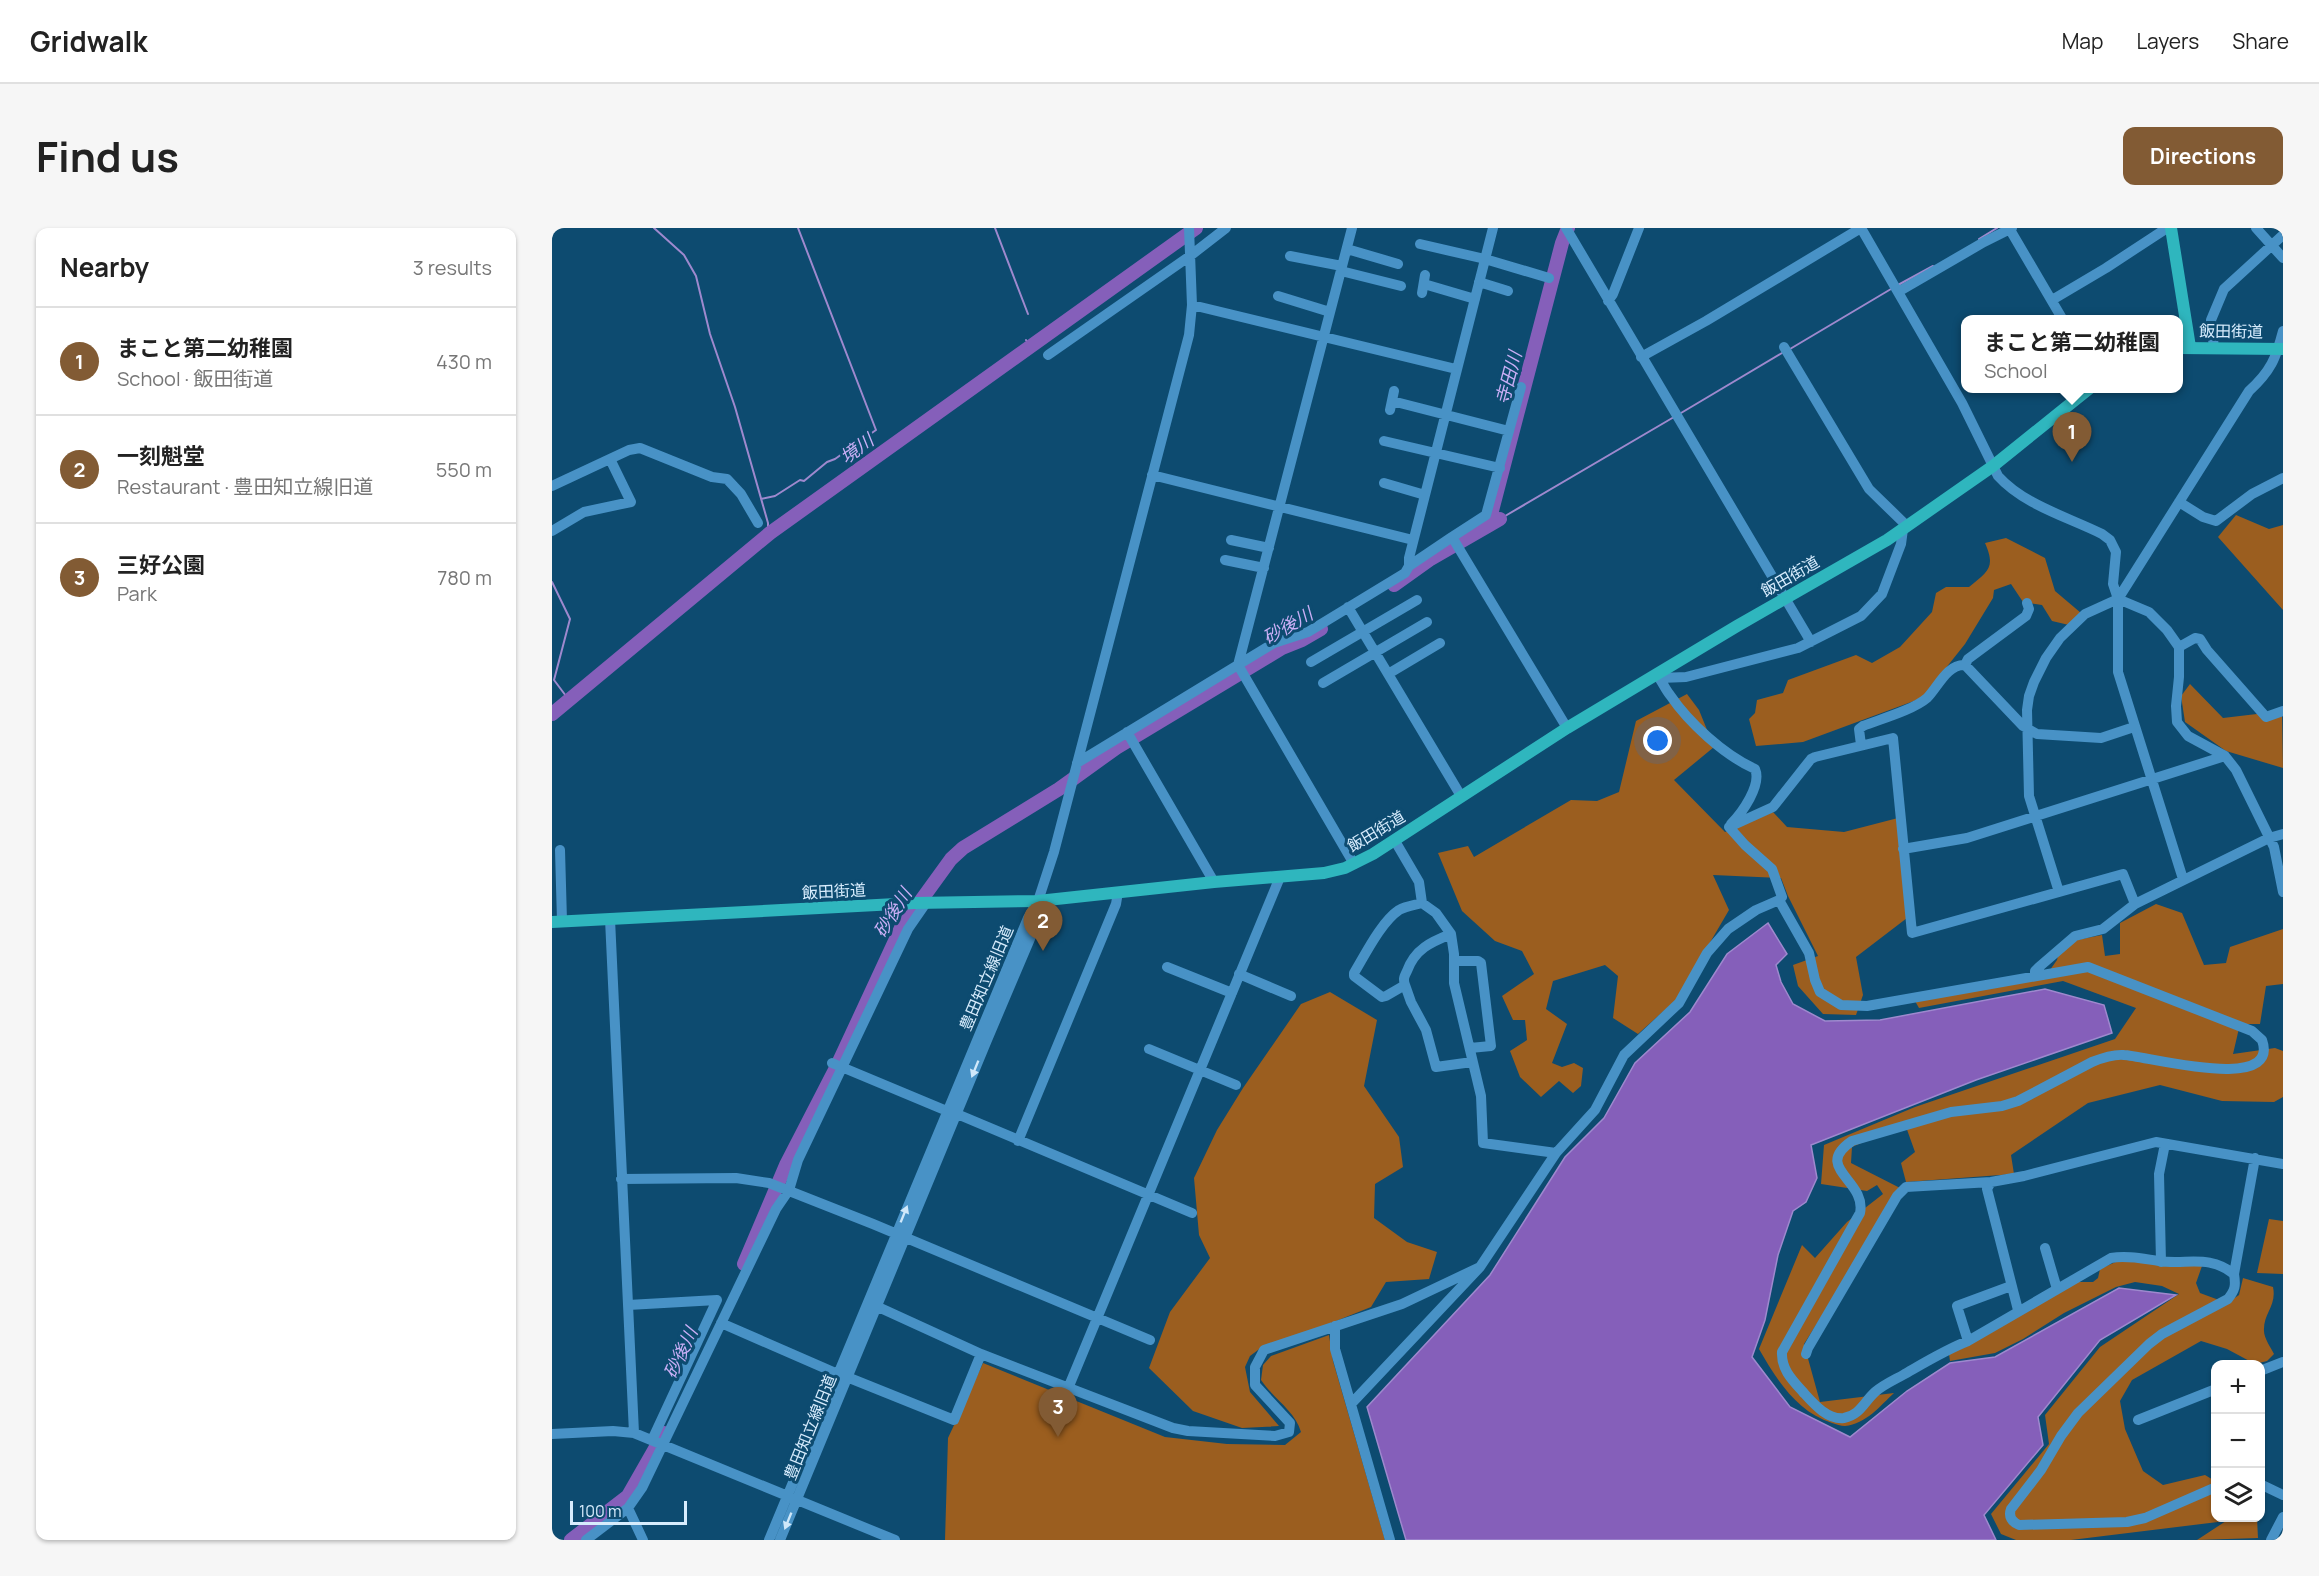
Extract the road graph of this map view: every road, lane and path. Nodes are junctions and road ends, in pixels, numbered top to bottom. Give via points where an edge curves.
1 (1189, 228) edge
2 (1226, 228) edge
3 (1352, 228) edge
4 (1493, 228) edge
5 (1639, 228) edge
6 (1861, 228) edge
7 (2010, 228) edge
8 (2256, 228) edge
9 (2163, 229) edge
10 (1567, 230) edge
11 (2283, 235) edge
12 (1420, 244) dead end
13 (2272, 247) junction
14 (1347, 249) junction
15 (1290, 255) dead end
16 (1190, 256) junction
17 (2283, 258) edge
18 (1485, 259) junction
19 (1398, 264) dead end
20 (1342, 269) junction
21 (1549, 278) dead end
22 (1479, 282) junction
23 (1424, 284) dead end
24 (1401, 286) dead end
25 (1508, 291) dead end
26 (1898, 292) junction
27 (1278, 296) dead end
28 (1475, 299) junction
29 (2052, 300) junction
30 (1608, 301) junction
31 (1192, 305) junction
32 (1330, 312) junction
33 (2060, 315) edge
34 (2178, 315) edge
35 (2283, 331) edge
36 (1323, 338) junction
37 (1784, 347) dead end
38 (2184, 348) edge
39 (2214, 348) junction
40 (2281, 348) edge
41 (1048, 355) dead end
42 (1641, 357) junction
43 (1456, 369) junction
44 (1521, 387) dead end
45 (2069, 393) edge
46 (2083, 393) edge
47 (1392, 401) dead end
48 (2073, 401) junction
49 (1445, 415) junction
50 (1509, 431) junction
51 (1384, 441) dead end
52 (1434, 454) junction
53 (610, 459) junction
54 (1993, 466) junction
55 (1500, 468) junction
56 (1152, 475) junction
57 (2283, 478) edge
58 (1384, 483) dead end
59 (552, 486) edge
60 (1425, 495) junction
61 (2179, 502) junction
62 (1279, 507) junction
63 (758, 523) dead end
64 (1905, 527) junction
65 (552, 531) edge
66 (1231, 540) dead end
67 (1413, 540) junction
68 (1456, 542) junction
69 (1269, 548) junction
70 (1225, 560) dead end
71 (1408, 566) junction
72 (1264, 568) junction
73 (1784, 598) junction
74 (2118, 599) junction
75 (1417, 600) dead end
76 (2027, 603) dead end
77 (1348, 608) junction
78 (1427, 622) dead end
79 (1364, 633) junction
80 (1811, 642) junction
81 (1440, 643) dead end
82 (2179, 647) junction
83 (1374, 652) junction
84 (1311, 662) dead end
85 (1965, 665) junction
86 (1239, 666) junction
87 (1388, 674) junction
88 (1658, 676) junction
89 (1323, 683) dead end
90 (2283, 711) edge
91 (2134, 727) junction
92 (1568, 728) junction
93 (2028, 730) junction
94 (1128, 734) junction
95 (1861, 745) junction
96 (2225, 756) junction
97 (1077, 767) junction
98 (2151, 780) junction
99 (1461, 796) junction
100 (2035, 818) junction
101 (1728, 827) junction
102 (2283, 834) edge
103 (2269, 838) junction
104 (1395, 841) junction
105 (1904, 849) junction
106 (560, 850) dead end
107 (1354, 864) junction
108 (1280, 877) junction
109 (2183, 879) junction
110 (1214, 882) junction
111 (1118, 892) junction
112 (2059, 892) junction
113 (2283, 892) edge
114 (1779, 900) junction
115 (1038, 901) junction
116 (921, 903) junction
117 (1422, 903) junction
118 (2135, 904) junction
119 (610, 919) junction
120 (557, 921) edge
121 (1451, 934) junction
122 (1454, 961) junction
123 (1167, 967) dead end
124 (1239, 974) junction
125 (2035, 976) junction
126 (1405, 985) junction
127 (1232, 993) junction
128 (1291, 996) dead end
129 (1470, 1048) junction
130 (1149, 1049) dead end
131 (1472, 1062) junction
132 (836, 1065) junction
133 (1201, 1071) junction
134 (1236, 1086) dead end
135 (952, 1112) junction
136 (1018, 1141) junction
137 (2165, 1144) junction
138 (1556, 1153) junction
139 (2255, 1158) junction
140 (2283, 1164) edge
141 (621, 1179) junction
142 (1991, 1182) junction
143 (789, 1190) junction
144 (1148, 1196) junction
145 (1192, 1213) dead end
146 (900, 1237) junction
147 (2045, 1248) dead end
148 (2161, 1262) junction
149 (1480, 1267) junction
150 (2234, 1274) junction
151 (2012, 1286) junction
152 (2057, 1289) junction
153 (628, 1305) junction
154 (876, 1306) junction
155 (2018, 1310) junction
156 (1097, 1318) junction
157 (721, 1323) junction
158 (1335, 1326) junction
159 (1150, 1341) dead end
160 (1968, 1341) junction
161 (981, 1354) junction
162 (1806, 1354) dead end
163 (2283, 1362) edge
164 (2265, 1369) edge
165 (842, 1375) junction
166 (1069, 1386) junction
167 (2211, 1391) edge
168 (1352, 1404) junction
169 (2138, 1420) dead end
170 (634, 1433) junction
171 (552, 1434) edge
172 (656, 1442) junction
173 (2265, 1486) edge
174 (2211, 1488) edge
175 (2283, 1495) edge
176 (792, 1498) junction
177 (628, 1508) junction
178 (2283, 1517) edge
179 (586, 1540) edge
180 (643, 1540) edge
181 (770, 1540) edge
182 (780, 1540) edge
183 (895, 1540) edge
184 (1390, 1540) edge
185 (2271, 1540) edge

1 - 16 street
2 - 16 street
3 - 14 street
4 - 18 street
5 - 30 street
6 - 26 street
6 - 42 street
7 - 26 street
7 - 29 street
8 - 13 street
9 - 29 street
9 - 34 main road
10 - 30 street
11 - 13 street
12 - 18 street
13 - 17 street
13 - 39 street via 2224,289 2211,320
14 - 19 street
14 - 20 street
15 - 20 street
16 - 31 street
16 - 41 street
18 - 21 street
18 - 22 street
20 - 24 street
20 - 32 street
22 - 25 street
22 - 28 street
23 - 28 street
26 - 54 street
27 - 32 street
28 - 43 street
29 - 33 street
30 - 42 street
31 - 36 street
31 - 56 street via 1189,335
32 - 36 street
35 - 40 street
36 - 43 street
36 - 62 street
37 - 64 street via 1869,489
38 - 39 main road, 飯田街道
39 - 40 main road, 飯田街道
40 - 61 street
42 - 73 street
43 - 49 street
44 - 50 street
45 - 48 street
46 - 48 main road, 飯田街道
47 - 49 street
48 - 54 main road, 飯田街道
49 - 50 street
49 - 52 street
50 - 55 street
51 - 52 street
52 - 55 street
52 - 60 street
53 - 59 street
53 - 63 street via 640,448 712,477 724,477 741,494
53 - 65 street via 631,502 584,512
54 - 64 main road, 飯田街道
54 - 74 street via 2015,492 2110,540 2116,552 2113,584
55 - 68 street via 1486,515
56 - 62 street
56 - 97 street
57 - 61 street via 2216,521
58 - 60 street
60 - 67 street
61 - 74 street
62 - 67 street
62 - 69 street
64 - 73 main road, 飯田街道
64 - 80 street via 1882,594 1861,616
66 - 69 street
67 - 71 street
68 - 71 street
68 - 92 street
69 - 72 street
70 - 72 street
71 - 77 street via 1405,573
72 - 86 street
73 - 80 street
73 - 88 main road, 飯田街道
74 - 82 street via 2150,612
74 - 91 street via 2118,672
74 - 93 street via 2085,614 2055,644 2031,689
75 - 79 street
76 - 85 street via 2026,616
77 - 79 street
77 - 86 street via 1308,632 1274,643
78 - 83 street
79 - 83 street
79 - 84 street
80 - 88 street via 1686,677
81 - 87 street
82 - 90 street via 2200,639 2266,717
82 - 96 street via 2177,722 2188,736
83 - 87 street
83 - 89 street
85 - 93 street
85 - 95 street via 1960,664 1945,675 1926,699 1859,729
86 - 94 street
86 - 107 street
87 - 99 street
88 - 92 main road, 飯田街道
88 - 101 street via 1680,708 1709,737 1757,773 1755,786
91 - 93 street via 2101,738
91 - 98 street
92 - 99 main road, 飯田街道
93 - 100 street via 2029,796
94 - 97 street
94 - 110 street
95 - 101 street via 1811,759 1773,807
95 - 105 street via 1893,738
96 - 98 street
96 - 103 street via 2236,770
97 - 115 street
98 - 100 street
98 - 109 street
99 - 104 main road, 飯田街道
100 - 105 street via 1967,838
100 - 112 street
101 - 114 street via 1772,868 1782,897
102 - 103 street
103 - 109 street
103 - 113 street via 2278,860
104 - 107 main road, 飯田街道
104 - 117 street via 1419,882
105 - 112 street via 1912,933
106 - 120 street
107 - 108 main road, 飯田街道 via 1324,873
108 - 110 main road, 飯田街道
108 - 124 street
109 - 118 street
110 - 111 main road, 飯田街道
111 - 115 main road, 飯田街道
111 - 136 street
112 - 118 street via 2123,874
114 - 125 street via 1809,953 1820,992 1840,1005 1868,1006
114 - 138 street via 1728,929 1707,953 1679,1003 1624,1055 1595,1110
115 - 116 main road, 飯田街道
115 - 135 street, 豊田知立線旧道
115 -> 135 street, 豊田知立線旧道 via 1038,920
116 - 119 main road, 飯田街道
116 - 132 street
117 - 121 street via 1436,913
117 - 126 street via 1400,910 1389,919 1354,973 1382,997
118 - 125 street via 2103,929 2075,936 2039,967
119 - 120 main road, 飯田街道
119 - 141 street
121 - 122 street
121 - 126 street via 1433,941 1411,959 1403,979
122 - 129 street via 1454,983
122 - 129 street via 1481,963 1491,1046
123 - 127 street
124 - 127 street
124 - 128 street
125 - 160 street via 2096,969 2252,1031 2262,1040 2265,1053 2255,1066 2228,1069 2121,1054 2104,1057 2019,1101 1951,1112 1845,1145 1837,1164 1859,1194 1860,1213 1784,1348 1785,1369 1821,1411 1841,1418 1857,1413 1875,1392
126 - 131 street via 1426,1030 1436,1067
127 - 133 street
129 - 131 street
130 - 133 street
131 - 138 street via 1481,1096 1483,1143
132 - 135 street
132 - 143 street
133 - 134 street
133 - 144 street
135 - 136 street
135 - 146 street, 豊田知立線旧道
136 - 144 street
137 - 139 street
137 - 142 street via 2156,1142
137 - 148 street via 2159,1174
138 - 149 street
139 - 140 street
139 - 150 street
141 - 143 street via 736,1178
141 - 153 street
142 - 151 street via 1987,1189
142 - 162 street via 1909,1186 1901,1191
143 - 146 street
143 - 157 street
144 - 145 street
144 - 156 street
146 - 154 street, 豊田知立線旧道
146 - 156 street
146 - 165 street, 豊田知立線旧道
147 - 152 street
148 - 150 street via 2204,1261
148 - 152 street via 2111,1258
149 - 158 street via 1401,1304
149 - 168 street
150 - 174 street via 2236,1286 2228,1299 2162,1334 2078,1413 2042,1470 2011,1509 2010,1516 2019,1525 2127,1522
151 - 155 street
151 - 160 street via 1957,1306
152 - 155 street
153 - 170 street
153 - 172 street via 717,1300
154 - 161 street
154 - 165 street, 豊田知立線旧道
155 - 160 street
156 - 159 street
156 - 166 street
157 - 165 street
157 - 172 street
158 - 166 street via 1264,1350 1255,1367 1255,1384 1290,1423 1288,1432 1275,1436 1173,1428
158 - 168 street via 1335,1348
161 - 165 street via 954,1420
161 - 166 street
163 - 164 street
165 - 176 street, 豊田知立線旧道
167 - 169 street
168 - 184 street
170 - 171 street
170 - 172 street
172 - 176 street
172 - 177 street via 642,1488
173 - 175 street
176 - 181 street, 豊田知立線旧道
176 -> 182 street, 豊田知立線旧道
176 - 183 street
177 - 179 street
177 - 180 street
178 - 185 street

